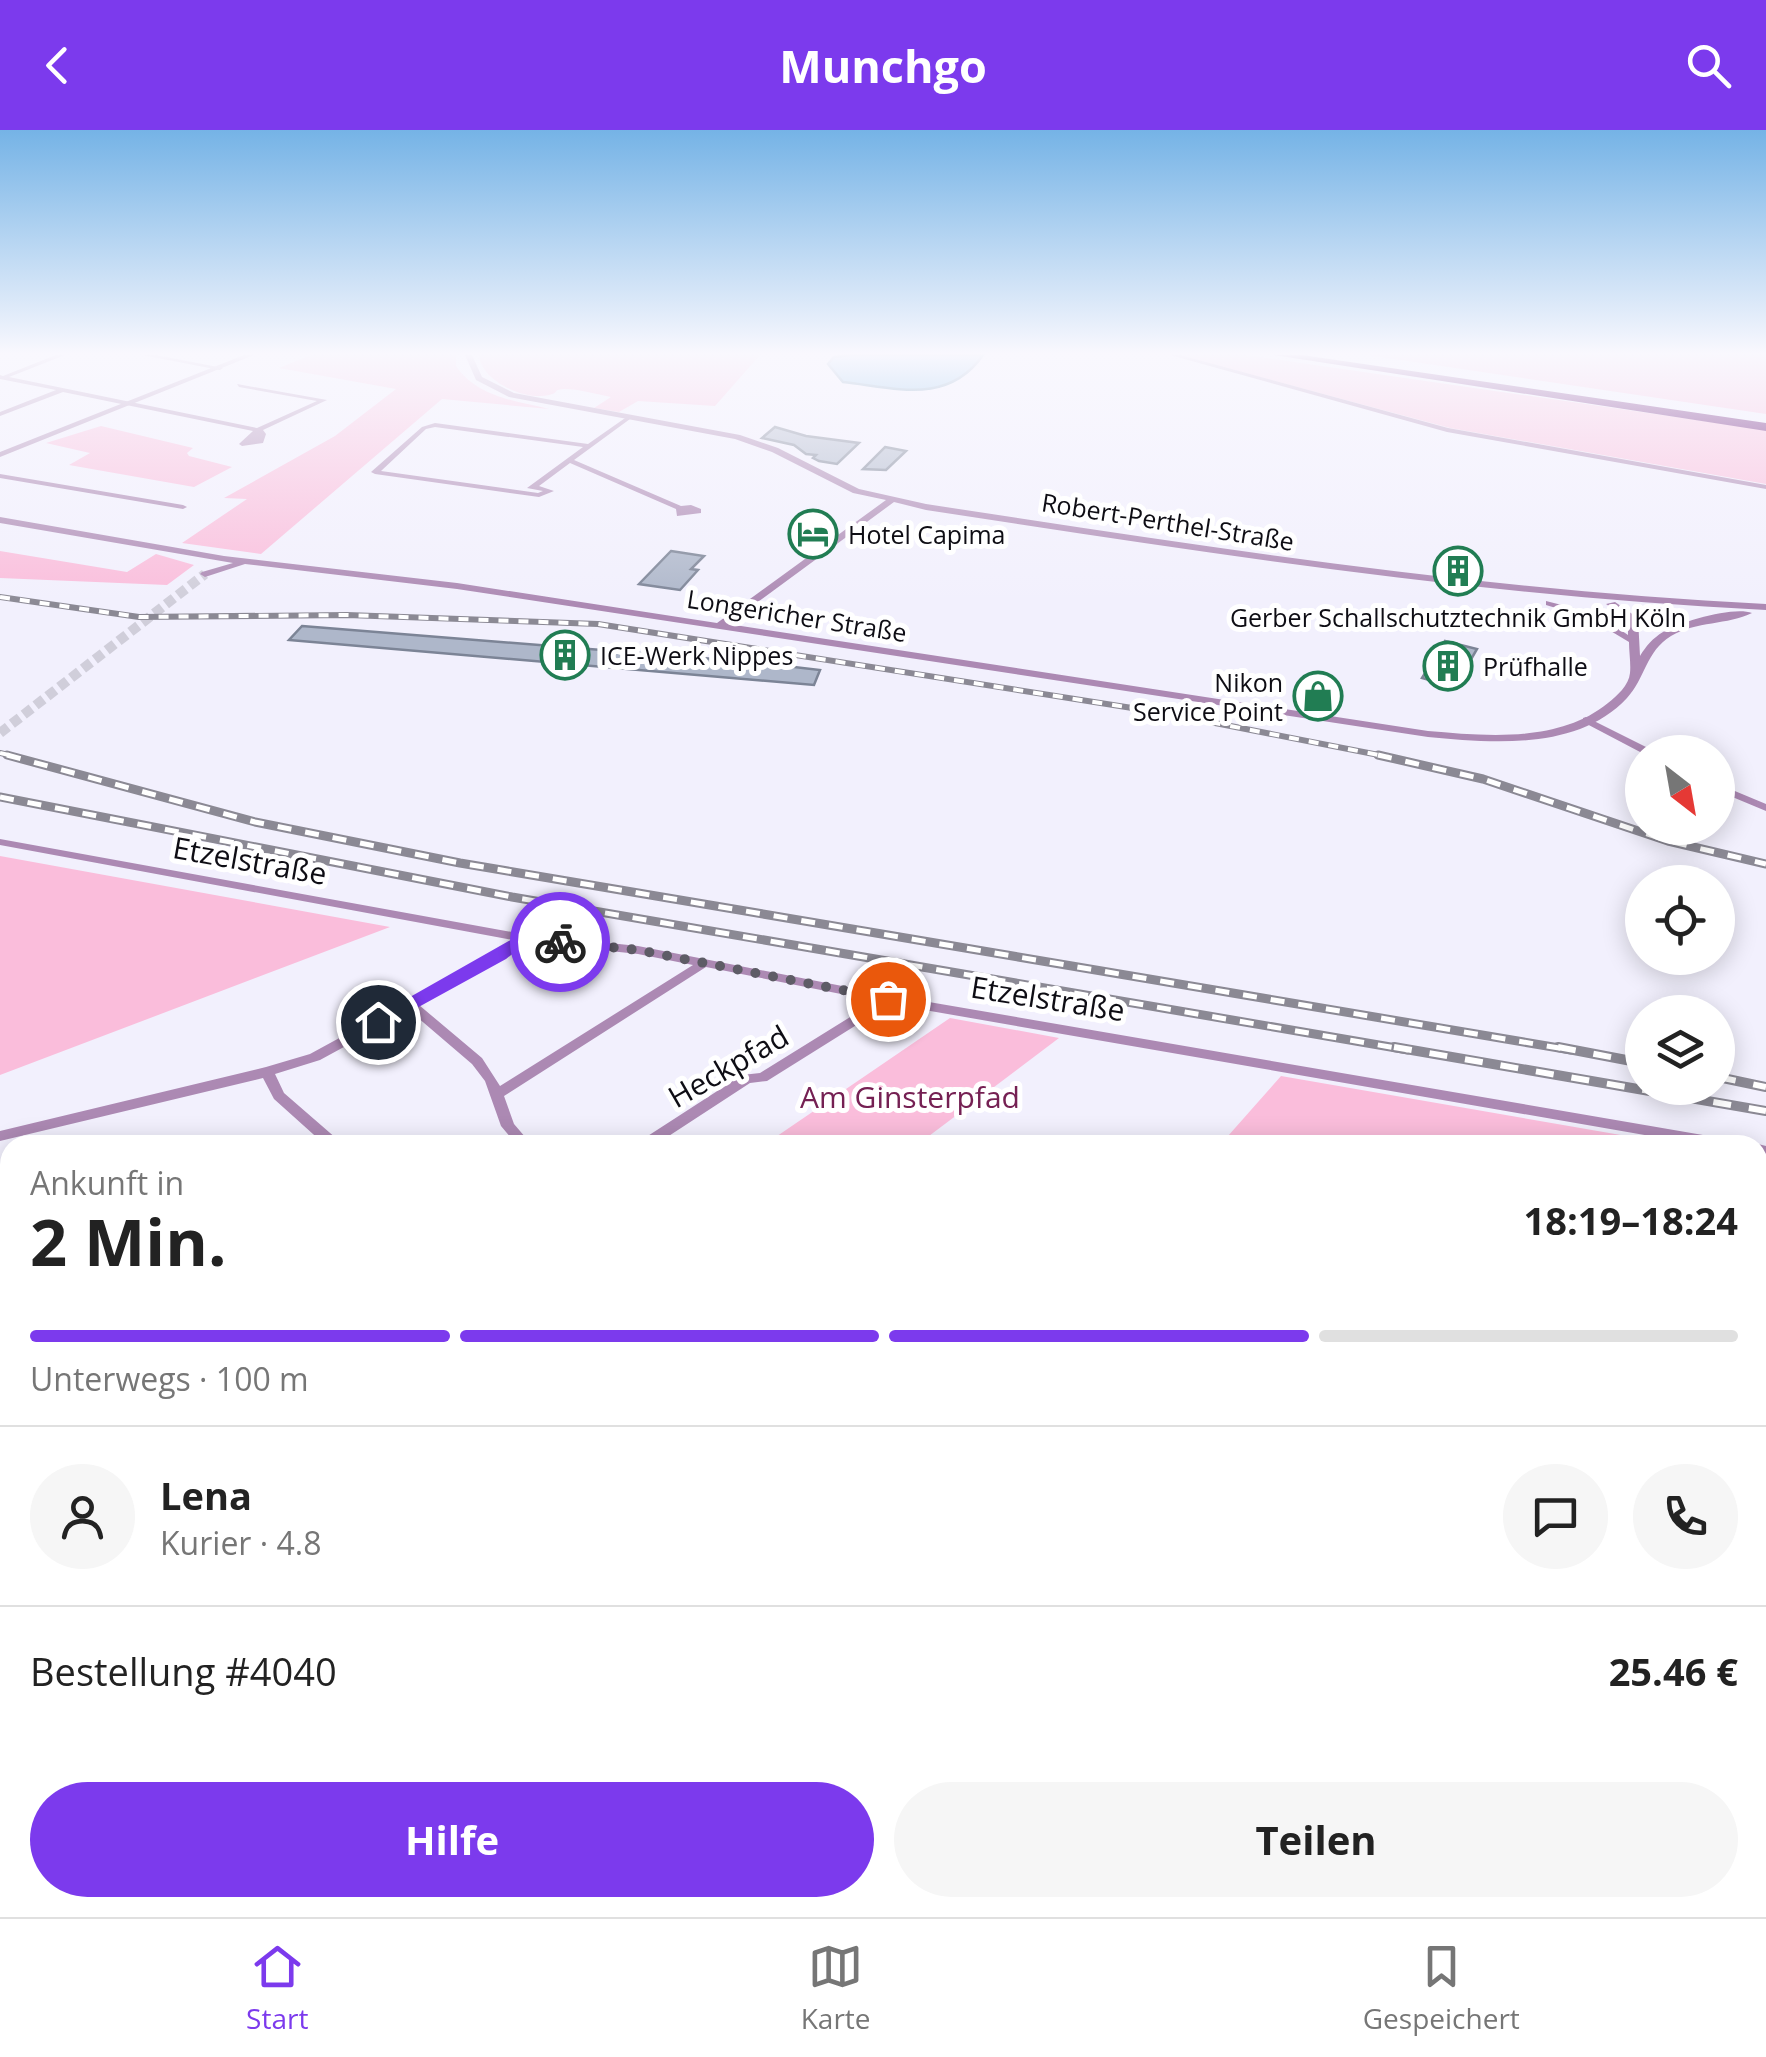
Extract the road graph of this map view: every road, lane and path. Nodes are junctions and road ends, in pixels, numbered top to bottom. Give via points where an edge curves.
1 (42, 438) edge
2 (412, 438) edge
3 (534, 438) edge
4 (600, 438) edge
5 (739, 438) edge
6 (1494, 438) edge
7 (590, 446) junction
8 (0, 455) edge
9 (569, 460) junction
10 (0, 476) edge
11 (534, 486) junction
12 (1766, 487) edge
13 (525, 493) junction
14 (892, 500) junction
15 (183, 507) dead end
16 (680, 508) dead end
17 (0, 520) edge
18 (224, 559) junction
19 (252, 562) junction
20 (1438, 584) junction
21 (1592, 599) junction
22 (1546, 602) junction
23 (1642, 603) junction
24 (1624, 610) junction
25 (1766, 610) edge
26 (1748, 613) junction
27 (718, 626) junction
28 (1631, 643) junction
29 (1635, 672) junction
30 (1586, 720) junction
31 (1625, 740) edge
32 (1735, 795) edge
33 (1766, 808) edge
34 (0, 842) edge
35 (523, 938) junction
36 (704, 963) junction
37 (888, 999) junction
38 (410, 1005) junction
39 (268, 1072) junction
40 (495, 1095) junction
41 (4, 1135) edge
42 (324, 1135) edge
43 (517, 1135) edge
44 (660, 1135) edge
45 (1674, 1135) edge

1 - 8 street
2 - 13 street via 375,472
3 - 7 street
4 - 7 street
5 - 14 street, Robert-Perthel-Straße via 841,485
6 - 12 street
7 - 9 street
9 - 11 street
9 - 16 street
10 - 15 street
11 - 13 street
11 - 13 street via 550,491
14 - 20 street, Robert-Perthel-Straße
14 - 27 street
17 - 18 street, Longericher Straße
18 - 19 street, Longericher Straße
18 - 19 street via 205,574
19 - 27 street, Longericher Straße
20 - 21 street, Robert-Perthel-Straße
20 - 22 street, Robert-Perthel-Straße
21 - 23 street, Robert-Perthel-Straße
21 - 24 street
22 - 24 street, Robert-Perthel-Straße
22 - 28 street via 1593,616
23 - 24 street
23 - 25 street, Robert-Perthel-Straße
24 - 26 street, Robert-Perthel-Straße
24 - 28 street
25 - 26 street, Robert-Perthel-Straße
26 - 29 street, Longericher Straße via 1681,628 1653,645
27 - 30 street, Longericher Straße via 1428,734 1526,736
28 - 29 street
29 - 30 street, Longericher Straße via 1620,699
30 - 31 street
32 - 33 street
34 - 35 street, Etzelstraße
35 - 36 street, Etzelstraße
35 - 38 street
36 - 37 street, Etzelstraße
36 - 40 street
37 - 44 street, Heckpfad
37 - 45 street, Etzelstraße
38 - 39 street via 314,1056
38 - 40 street via 477,1062
39 - 41 street
39 - 42 street via 279,1096
40 - 43 street

